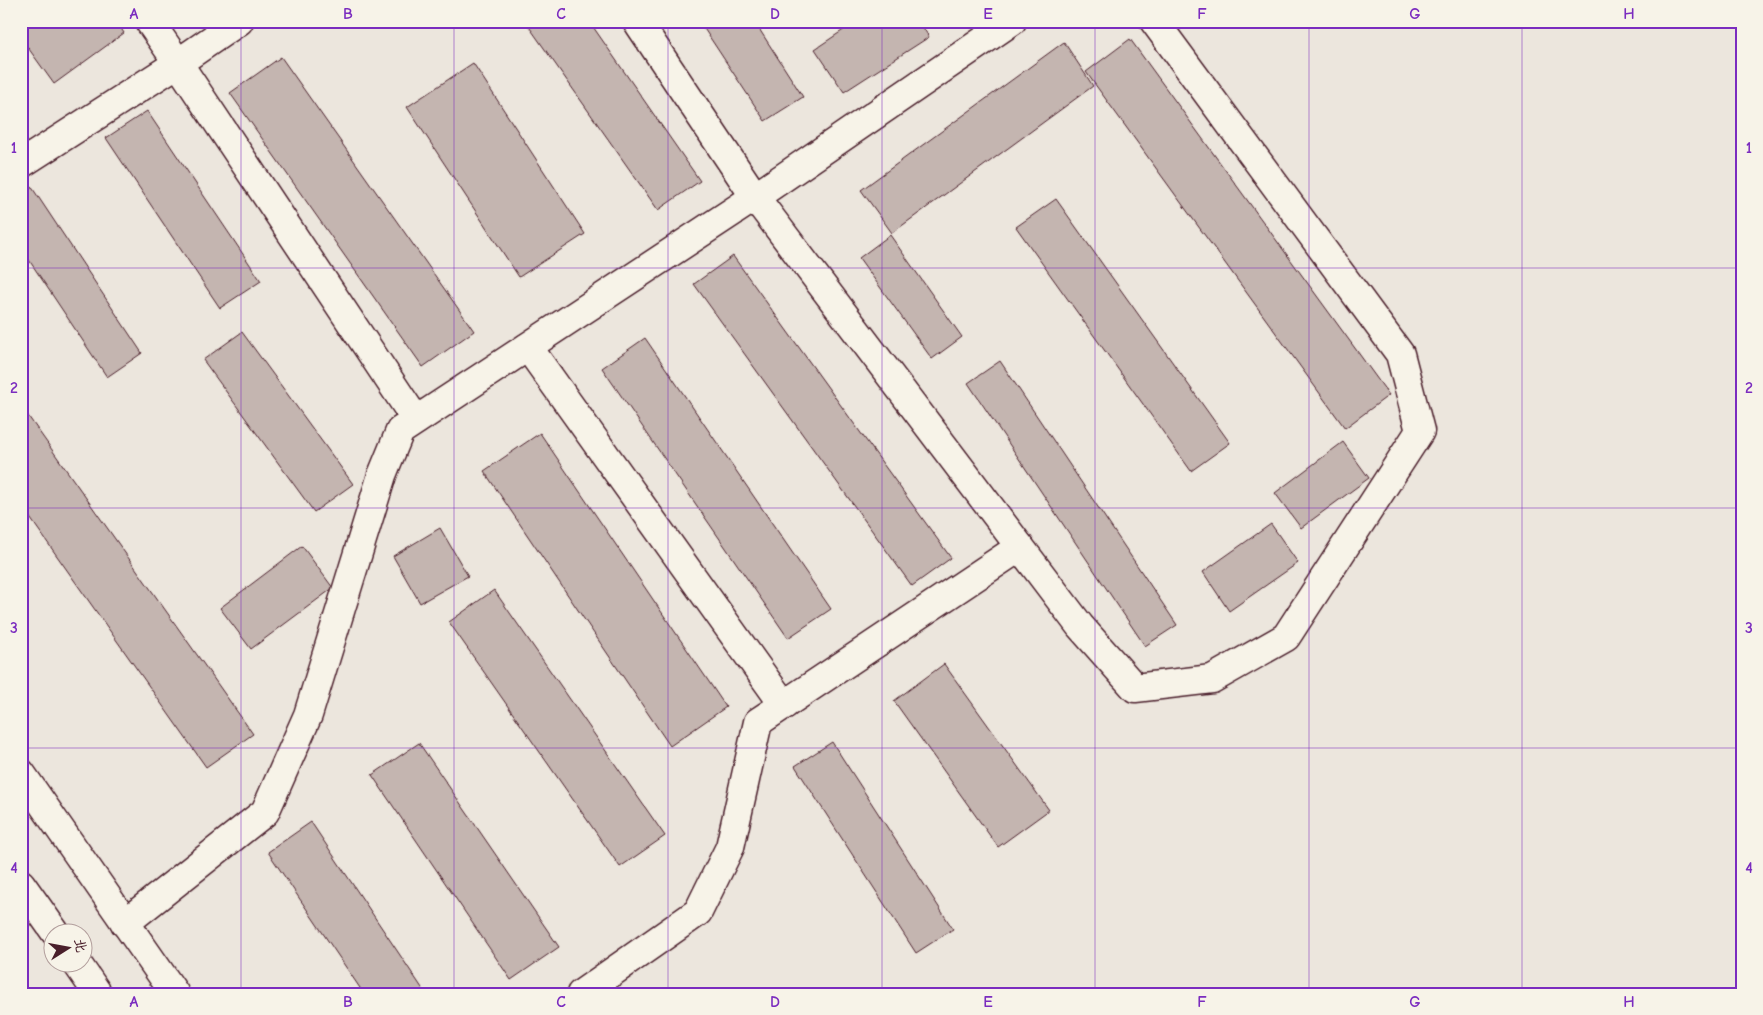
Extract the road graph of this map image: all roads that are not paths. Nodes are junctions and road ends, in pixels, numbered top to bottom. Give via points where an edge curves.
1 (149, 21) edge
2 (239, 21) edge
3 (636, 21) edge
4 (1012, 21) edge
5 (1154, 21) edge
6 (178, 63) junction
7 (21, 164) edge
8 (755, 197) junction
9 (528, 347) junction
10 (416, 420) junction
11 (1020, 547) junction
12 (784, 705) junction
13 (21, 773) edge
14 (21, 884) edge
15 (48, 922) edge
16 (125, 922) junction
17 (83, 972) edge
18 (98, 994) edge
19 (175, 994) edge
20 (581, 994) edge

1 - 6 main road
2 - 6 main road
3 - 8 main road
4 - 8 main road
5 - 11 main road via 1400,354 1420,431 1286,637 1212,679 1136,688 1080,626
6 - 7 main road
6 - 10 main road
8 - 9 main road
8 - 11 main road
9 - 10 main road
9 - 12 main road
10 - 16 main road via 400,431 382,475 308,715 264,812
11 - 12 main road
12 - 20 main road via 758,722 730,847 698,912
13 - 16 main road
14 - 15 main road
16 - 19 main road
17 - 18 main road

